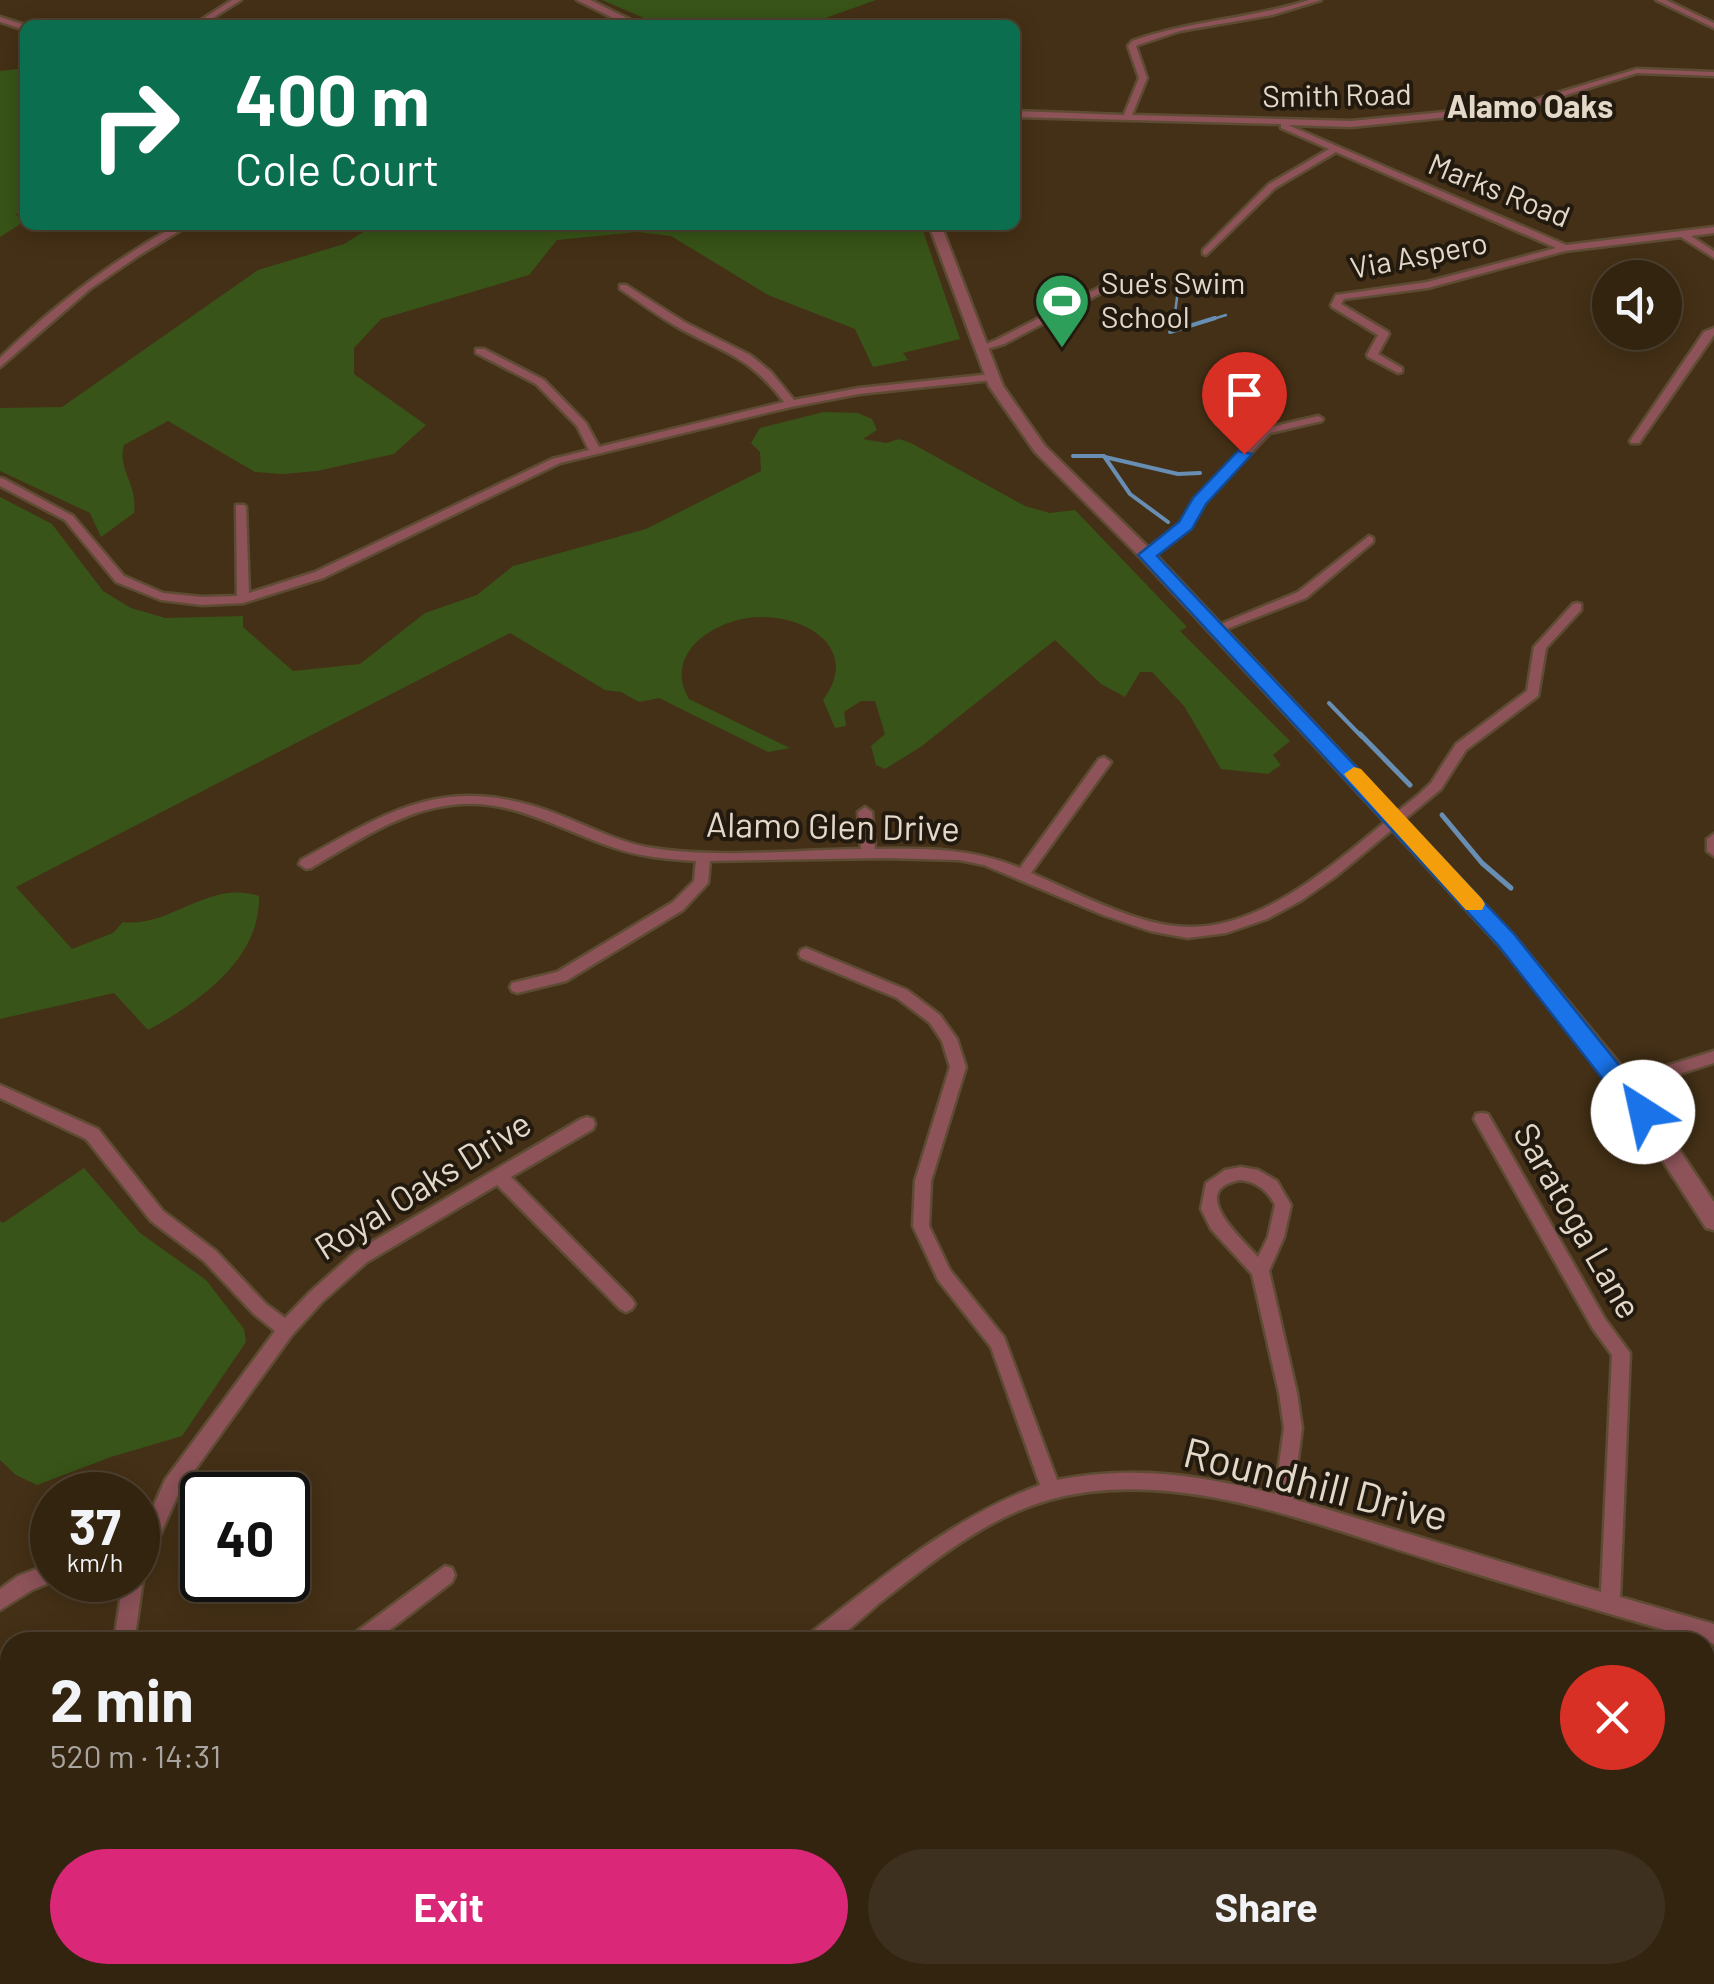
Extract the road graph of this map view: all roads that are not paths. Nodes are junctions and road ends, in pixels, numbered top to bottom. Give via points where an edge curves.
1 (237, 0) edge
2 (582, 0) edge
3 (1317, 0) edge
4 (1660, 0) edge
5 (205, 20) edge
6 (625, 20) edge
7 (1714, 26) edge
8 (1714, 74) edge
9 (1020, 114) edge
10 (1127, 117) junction
11 (1276, 122) junction
12 (1333, 150) junction
13 (175, 230) edge
14 (936, 230) edge
15 (1714, 230) edge
16 (1684, 235) junction
17 (1564, 248) junction
18 (1206, 252) dead end
19 (1714, 256) edge
20 (1117, 282) dead end
21 (622, 288) dead end
22 (1714, 331) edge
23 (980, 348) junction
24 (480, 351) dead end
25 (0, 364) edge
26 (1398, 370) dead end
27 (992, 377) junction
28 (790, 404) junction
29 (1318, 420) dead end
30 (1635, 440) dead end
31 (595, 450) junction
32 (0, 480) edge
33 (240, 507) dead end
34 (1369, 540) dead end
35 (1147, 555) junction
36 (243, 599) junction
37 (1577, 608) dead end
38 (1215, 629) junction
39 (1104, 762) dead end
40 (865, 812) dead end
41 (1397, 818) junction
42 (1714, 839) edge
43 (1714, 851) edge
44 (868, 853) junction
45 (702, 855) junction
46 (306, 864) dead end
47 (1023, 874) junction
48 (806, 954) dead end
49 (518, 987) dead end
50 (1714, 1058) edge
51 (1625, 1085) junction
52 (0, 1091) edge
53 (1482, 1118) dead end
54 (587, 1124) dead end
55 (501, 1178) junction
56 (1714, 1221) edge
57 (1260, 1271) junction
58 (626, 1304) dead end
59 (286, 1329) junction
60 (1051, 1490) junction
61 (1284, 1507) junction
62 (160, 1513) edge
63 (445, 1575) dead end
64 (30, 1581) edge
65 (0, 1600) edge
66 (129, 1602) edge
67 (1610, 1604) junction
68 (125, 1632) edge
69 (371, 1632) edge
70 (828, 1632) edge
71 (1707, 1632) edge

1 - 5 street
2 - 6 street
3 - 10 street via 1132,46 1143,78
4 - 7 street
8 - 11 street, Smith Road via 1638,70 1518,108 1442,118
9 - 10 street, Smith Road
10 - 11 street, Smith Road
11 - 12 street, Marks Road
12 - 17 street, Marks Road
12 - 18 street via 1272,186
13 - 25 street via 69,300
14 - 23 street
15 - 16 street, Marks Road
16 - 17 street, Marks Road
16 - 19 street
17 - 26 street, Via Aspero via 1428,285 1340,297 1336,305 1384,334 1372,355
20 - 23 street
21 - 28 street via 754,360
22 - 30 street
23 - 27 street
24 - 31 street via 540,382 582,425
27 - 28 street
27 - 35 street via 1040,449
28 - 31 street
29 - 35 street via 1266,431 1199,501 1186,525
31 - 36 street via 556,461 318,575
32 - 36 street via 68,518 120,578 162,596
33 - 36 street
34 - 38 street via 1302,595
35 - 38 street
37 - 41 street, Alamo Glen Drive via 1540,647 1533,693 1461,747 1436,786
38 - 41 street
39 - 47 street
40 - 44 street
41 - 47 street, Alamo Glen Drive via 1266,916 1216,930 1152,926
41 - 51 street
42 - 43 street
44 - 45 street, Alamo Glen Drive
44 - 47 street, Alamo Glen Drive via 958,854
45 - 46 street, Alamo Glen Drive via 628,848 514,802 454,798 387,818
45 - 49 street via 701,883 678,906 561,977
48 - 60 street via 902,994 936,1019 949,1039 958,1067 923,1180 922,1226 944,1275 998,1344
50 - 51 street
51 - 56 street
52 - 59 street via 92,1134 157,1216
53 - 67 street, Saratoga Lane via 1621,1354
54 - 55 street, Royal Oaks Drive
55 - 58 street
55 - 59 street, Royal Oaks Drive via 361,1257
57 - 57 street via 1209,1209 1212,1188 1232,1174 1270,1182 1283,1205
57 - 61 street via 1293,1428
59 - 62 street, Royal Oaks Drive via 172,1486
60 - 61 street, Roundhill Drive via 1145,1480
60 - 70 street, Roundhill Drive via 945,1542
61 - 67 street, Roundhill Drive
63 - 69 street
64 - 65 street
66 - 68 street
67 - 71 street, Roundhill Drive

